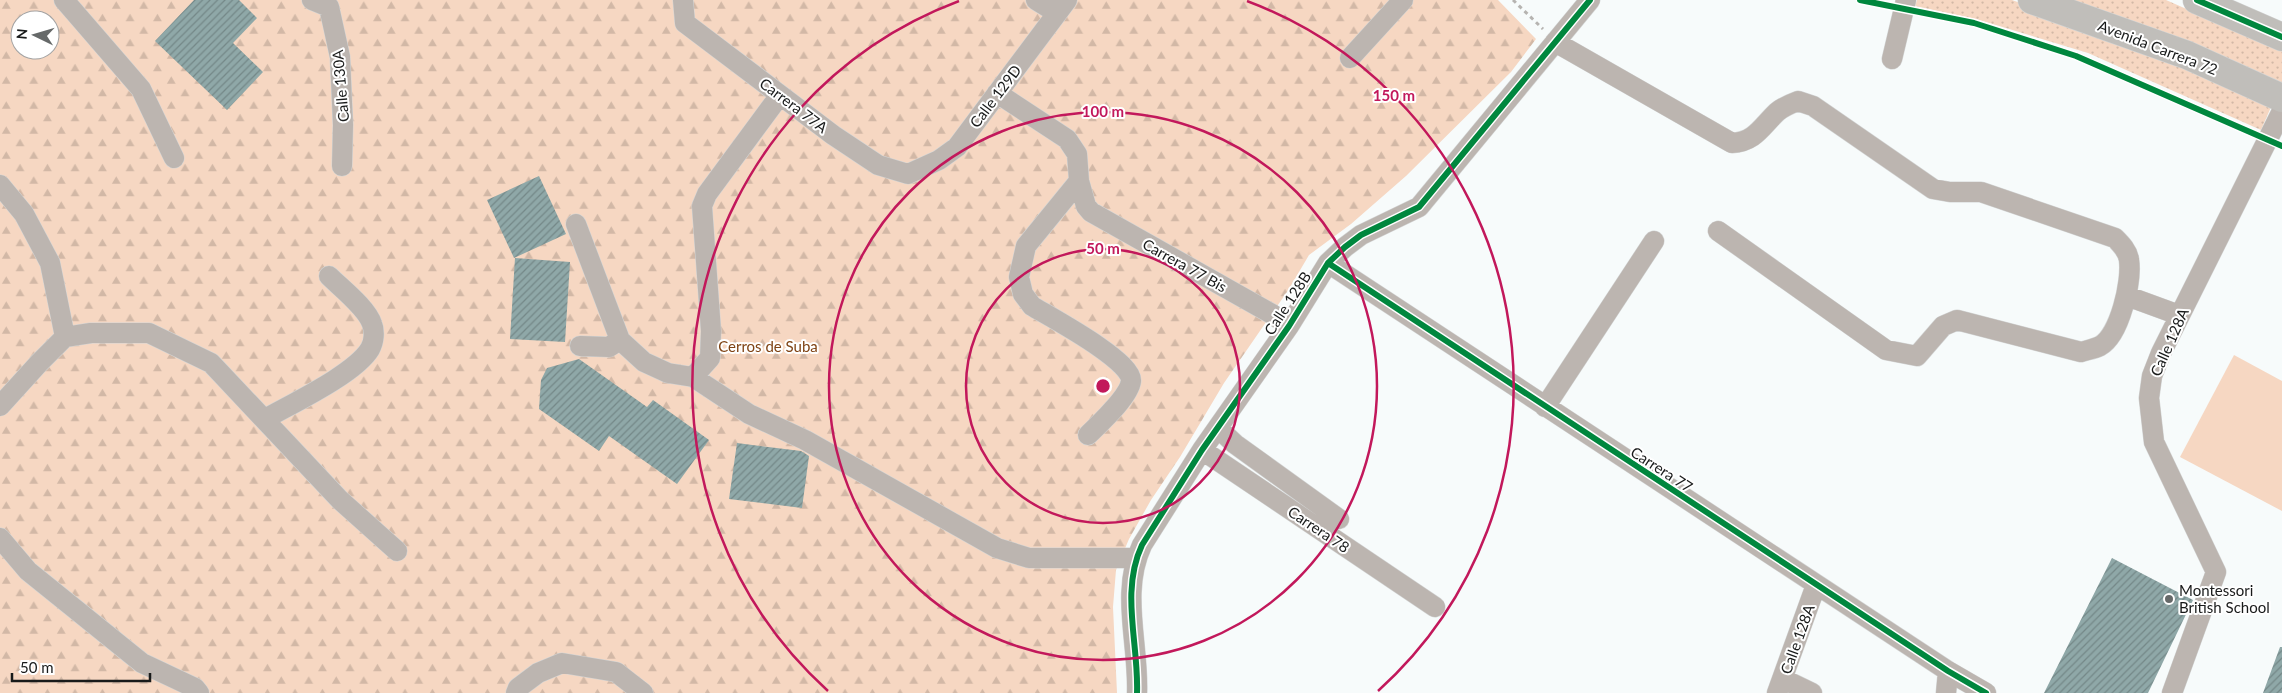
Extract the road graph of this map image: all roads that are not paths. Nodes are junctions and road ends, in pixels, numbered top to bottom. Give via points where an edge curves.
1 (64, 0) edge
2 (683, 0) edge
3 (1036, 0) edge
4 (1403, 0) edge
5 (1590, 0) edge
6 (1906, 0) edge
7 (2032, 0) edge
8 (2197, 0) edge
9 (320, 3) edge
10 (1062, 7) edge
11 (2282, 37) edge
12 (1555, 42) junction
13 (1350, 58) dead end
14 (1892, 59) dead end
15 (997, 93) junction
16 (780, 95) junction
17 (2282, 98) edge
18 (2282, 111) edge
19 (174, 158) dead end
20 (342, 166) dead end
21 (908, 174) joint
22 (1079, 181) junction
23 (0, 185) edge
24 (576, 224) dead end
25 (1718, 231) dead end
26 (1654, 241) dead end
27 (1328, 263) junction
28 (329, 276) dead end
29 (2127, 296) junction
30 (2179, 315) junction
31 (1289, 326) junction
32 (65, 337) junction
33 (620, 340) junction
34 (580, 346) dead end
35 (693, 377) junction
36 (0, 406) edge
37 (1545, 407) junction
38 (265, 419) junction
39 (1218, 428) junction
40 (1088, 435) dead end
41 (1202, 450) junction
42 (1339, 519) dead end
43 (0, 540) edge
44 (397, 551) dead end
45 (1136, 558) junction
46 (1816, 585) junction
47 (1435, 607) dead end
48 (1948, 671) junction
49 (1780, 686) edge
50 (199, 693) edge
51 (516, 693) edge
52 (643, 693) edge
53 (1137, 693) edge
54 (1812, 693) edge
55 (1946, 693) edge
56 (1986, 693) edge
57 (2172, 693) edge

1 - 19 street via 141,89
2 - 16 street, Carrera 77A via 685,23
3 - 10 street
4 - 13 street
5 - 12 street, Calle 128B
6 - 14 street
7 - 17 highway, Avenida Carrera 72 via 2186,56
8 - 11 highway
9 - 20 street, Calle 130A via 340,57 344,125
10 - 15 street, Calle 129D
12 - 27 street, Calle 128B via 1419,207 1361,236
12 - 29 street via 1732,143 1744,142 1785,106 1798,101 1813,106 1933,189 1981,192 2115,238 2124,247 2129,260
15 - 21 street, Calle 129D via 957,147 939,160
15 - 22 street, Carrera 77 Bis via 1067,139 1077,154
16 - 21 street, Carrera 77A via 878,165
16 - 35 street via 707,194 702,206 710,358
18 - 30 street, Calle 128A
22 - 31 street, Carrera 77 Bis via 1091,212
22 - 40 street via 1026,246 1019,277 1023,294 1032,306 1116,358 1130,372 1127,391
23 - 32 street via 24,214 50,263
24 - 33 street
25 - 29 street via 1886,350 1902,354 1916,356 1943,326 1957,320 2081,352 2100,346 2112,335
26 - 37 street
27 - 31 street, Calle 128B
27 - 37 street, Carrera 77
28 - 38 street via 369,315 374,336 370,350 353,366
29 - 30 street
30 - 57 street, Calle 128A via 2152,376 2149,398 2154,442 2216,572
31 - 39 street, Calle 128B
32 - 36 street
32 - 38 street via 91,333 148,333 211,363
33 - 34 street via 610,347
33 - 35 street via 644,362 668,373
35 - 45 street via 749,414 805,440 997,548 1029,558
37 - 46 street, Carrera 77
38 - 44 street via 340,500
39 - 41 street, Calle 128B
39 - 42 street
41 - 45 street, Calle 128B
41 - 47 street, Carrera 78
43 - 50 street via 28,571 142,663 195,688
45 - 53 street, Calle 128B via 1131,600
46 - 48 street, Carrera 77
46 - 49 street, Calle 128A
48 - 55 street
48 - 56 street, Carrera 77
49 - 54 street
51 - 52 street via 538,673 562,663 616,672

